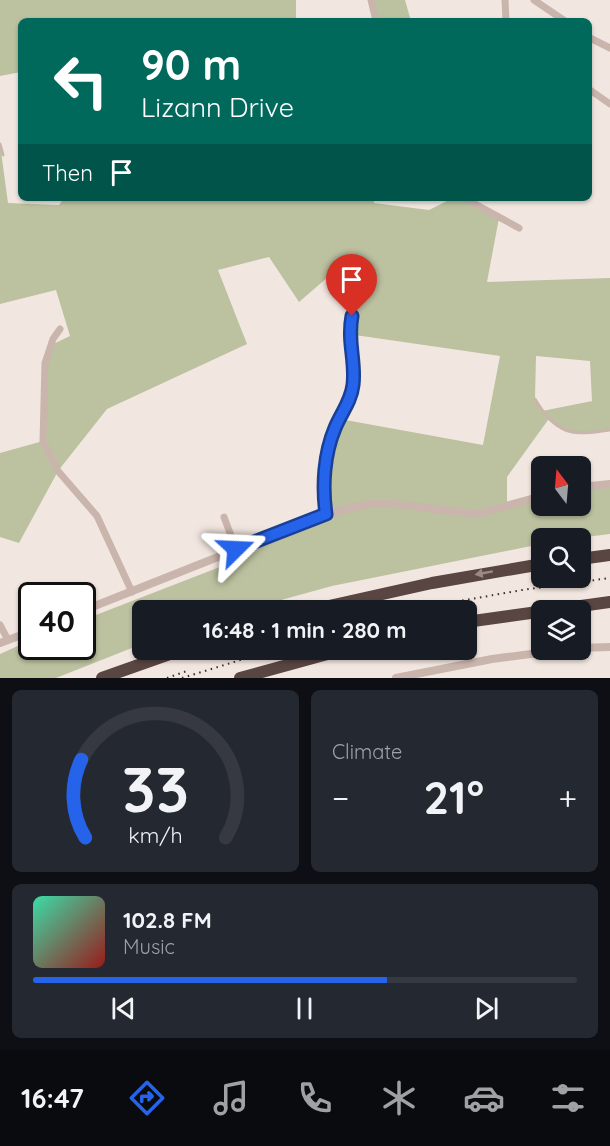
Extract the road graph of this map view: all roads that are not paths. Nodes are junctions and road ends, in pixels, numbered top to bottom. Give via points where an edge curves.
1 (371, 0) edge
2 (505, 0) edge
3 (534, 0) edge
4 (375, 18) edge
5 (506, 18) edge
6 (561, 18) edge
7 (592, 39) edge
8 (610, 48) edge
9 (592, 91) edge
10 (610, 104) edge
11 (0, 144) edge
12 (3, 155) dead end
13 (470, 201) edge
14 (519, 228) dead end
15 (352, 316) dead end
16 (60, 329) dead end
17 (536, 399) dead end
18 (610, 430) edge
19 (610, 484) edge
20 (591, 486) edge
21 (531, 499) edge
22 (326, 514) junction
23 (224, 517) dead end
24 (236, 549) junction
25 (610, 555) edge
26 (591, 558) edge
27 (531, 566) edge
28 (132, 592) junction
29 (355, 600) edge
30 (610, 602) edge
31 (96, 606) edge
32 (477, 620) edge
33 (0, 625) edge
34 (4, 641) edge
35 (610, 647) edge
36 (591, 648) edge
37 (531, 654) edge
38 (153, 660) edge
39 (306, 660) edge
40 (102, 678) edge
41 (240, 678) edge
42 (396, 678) edge

1 - 4 street
2 - 5 street
3 - 6 street
7 - 8 street
9 - 10 street
11 - 12 lane
13 - 14 street
15 - 22 street via 348,334 353,387 328,449 323,495
16 - 28 street via 45,363 43,441 58,471 98,516
17 - 18 lane via 548,420 565,431 579,434
19 - 20 street
21 - 22 street via 477,514 377,504
22 - 24 street
23 - 24 street
24 - 28 street
25 - 26 highway
27 -> 29 highway
28 - 31 street
30 - 32 highway
33 - 34 street
35 - 36 street
37 - 42 street
38 - 40 highway
39 - 41 highway

